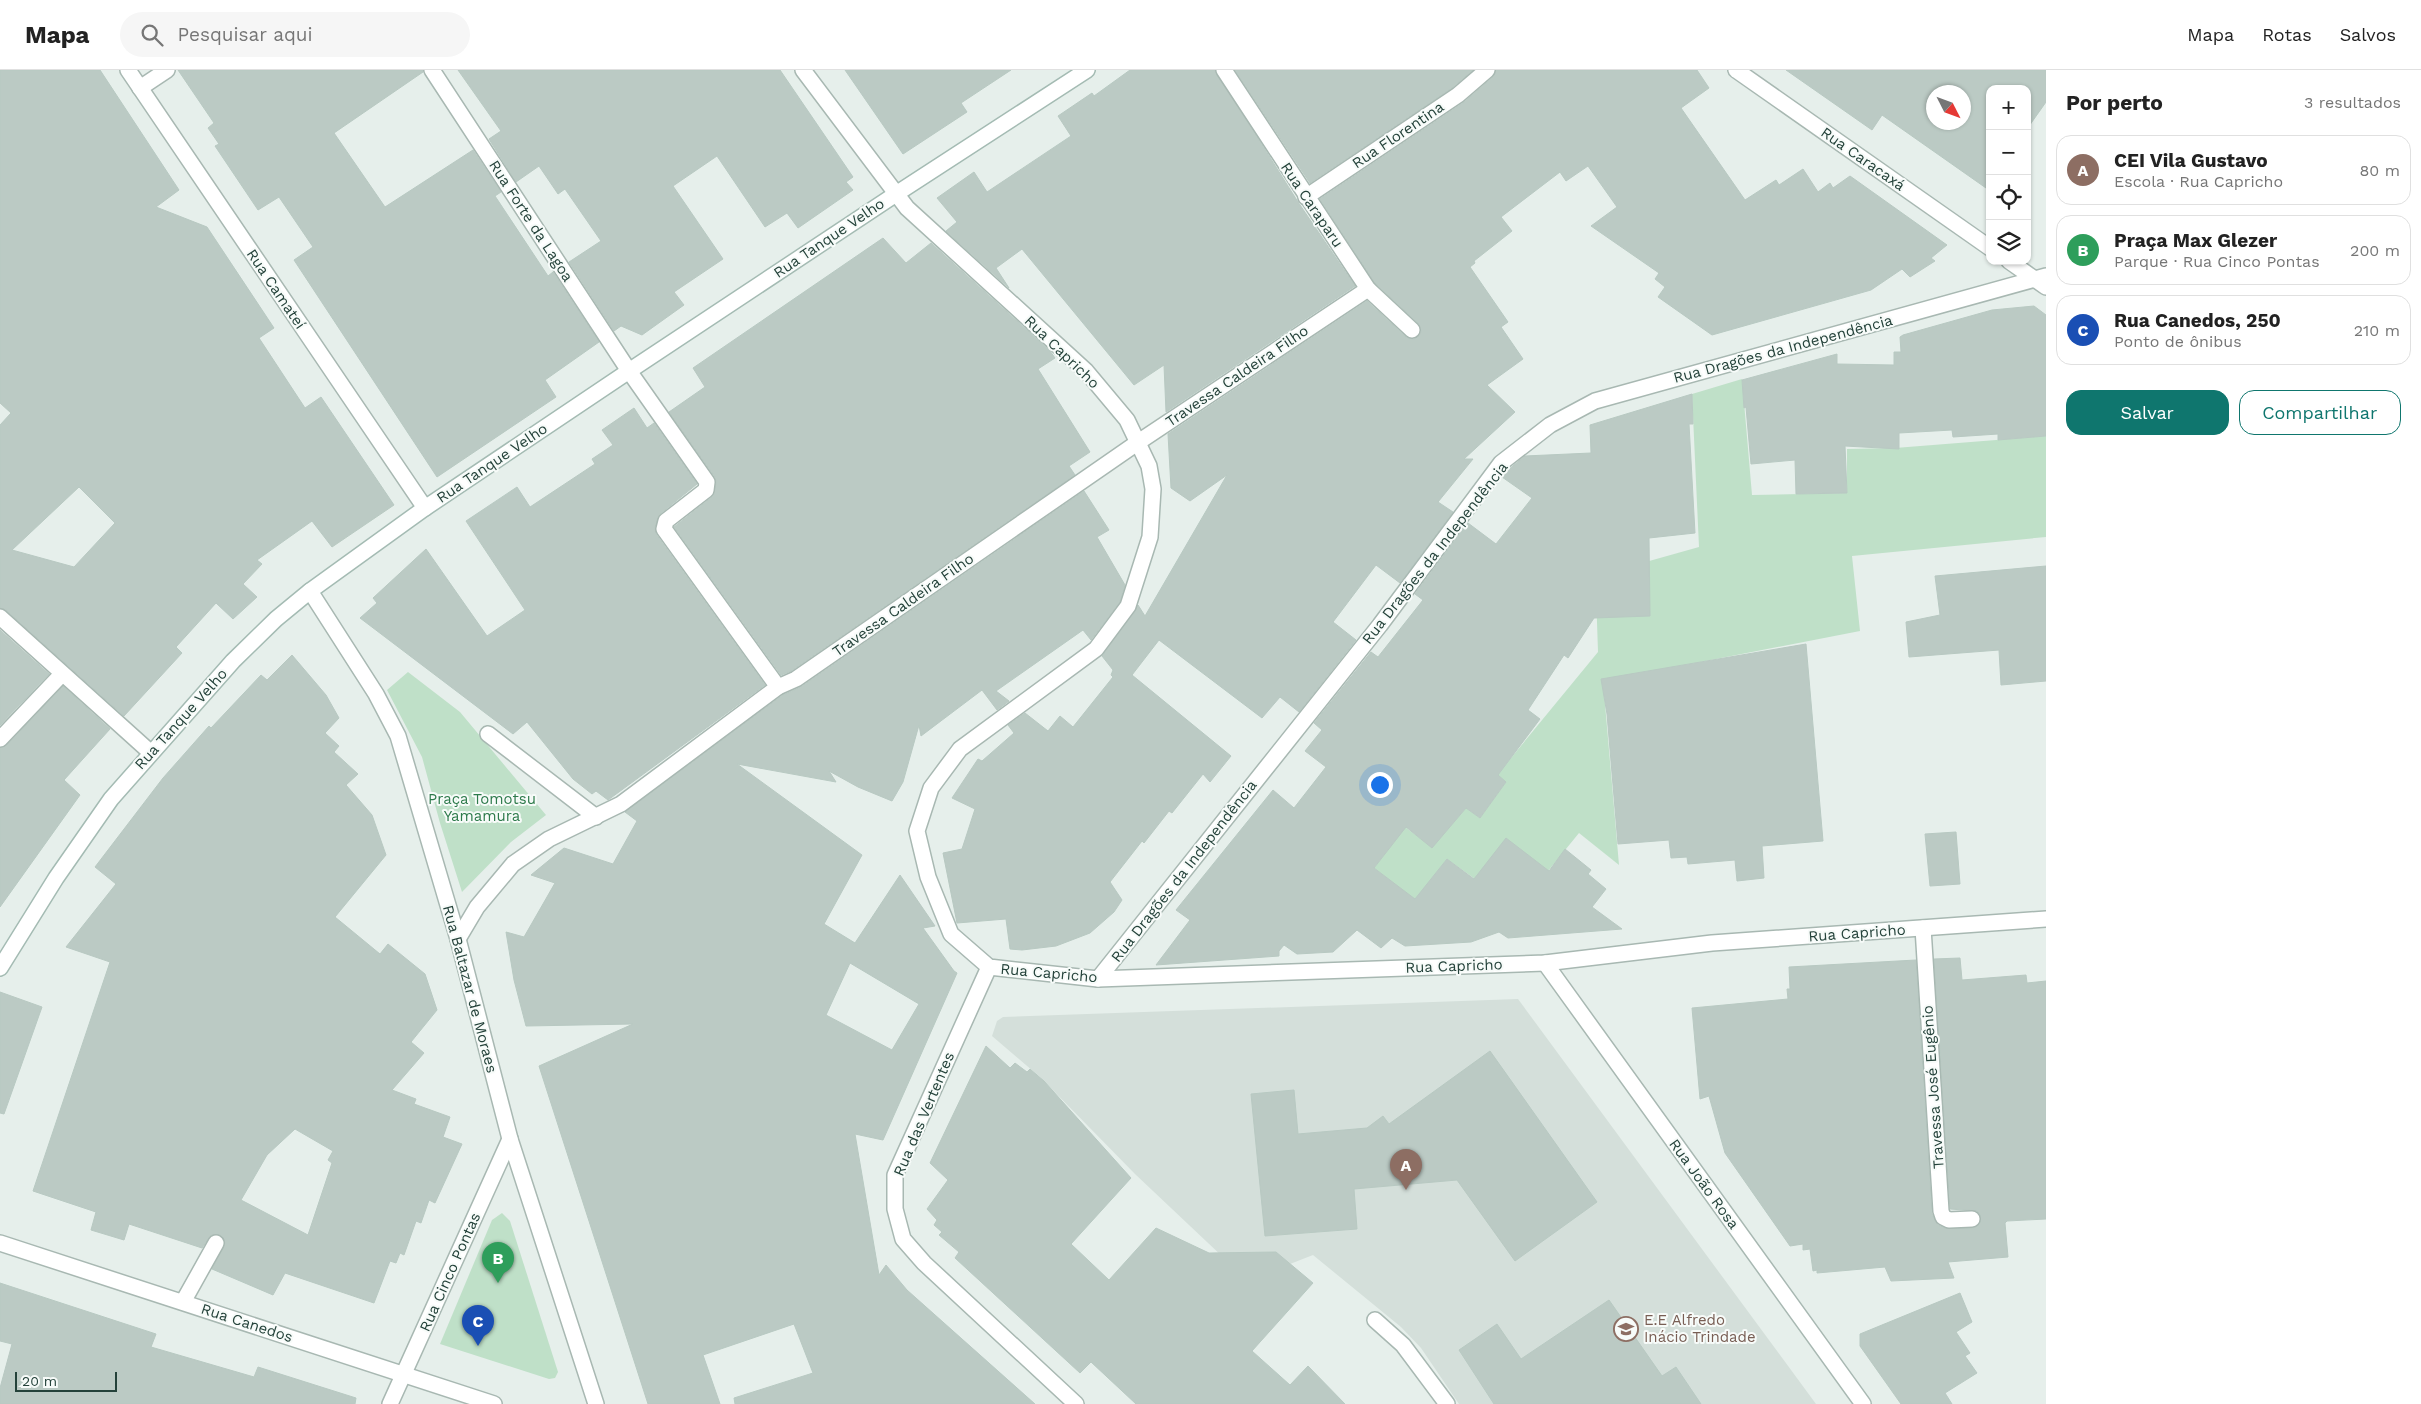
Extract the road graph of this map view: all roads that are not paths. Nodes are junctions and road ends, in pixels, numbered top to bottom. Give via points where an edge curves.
1 (128, 70) edge
2 (167, 70) edge
3 (432, 70) edge
4 (803, 70) edge
5 (1086, 70) edge
6 (1224, 70) edge
7 (1488, 70) edge
8 (1736, 70) edge
9 (140, 88) junction
10 (896, 194) junction
11 (1306, 197) junction
12 (1986, 245) edge
13 (2016, 265) edge
14 (2042, 281) edge
15 (1368, 289) junction
16 (1412, 330) dead end
17 (629, 371) junction
18 (1137, 443) junction
19 (425, 508) junction
20 (310, 591) junction
21 (0, 617) edge
22 (62, 674) junction
23 (778, 687) junction
24 (488, 734) dead end
25 (0, 740) edge
26 (150, 752) junction
27 (596, 817) junction
28 (2046, 919) edge
29 (1923, 928) junction
30 (458, 939) junction
31 (1545, 963) junction
32 (0, 968) edge
33 (989, 968) junction
34 (1098, 979) junction
35 (510, 1139) junction
36 (1972, 1219) dead end
37 (0, 1243) edge
38 (216, 1243) dead end
39 (183, 1302) junction
40 (1375, 1320) dead end
41 (404, 1374) junction
42 (390, 1404) edge
43 (494, 1404) edge
44 (596, 1404) edge
45 (1076, 1404) edge
46 (1447, 1404) edge
47 (1862, 1404) edge

1 - 9 street, Rua Camateí
2 - 9 street
3 - 17 street, Rua Forte da Lagoa
4 - 10 street, Rua Capricho
5 - 10 street, Rua Tanque Velho
6 - 11 street, Rua Caraparu
7 - 11 street, Rua Florentina via 1458,95
8 - 12 street, Rua Caracaxá
9 - 19 street, Rua Camateí
10 - 17 street, Rua Tanque Velho
10 - 18 street, Rua Capricho via 912,214 1086,371 1127,420
11 - 15 street, Rua Caraparu
13 - 14 street
14 - 34 street, Rua Dragões da Independência via 1595,401 1550,425 1501,464 1380,626
15 - 16 street, Rua Caraparu
15 - 18 street, Travessa Caldeira Filho
17 - 19 street, Rua Tanque Velho
17 - 23 street, Rua Forte da Lagoa via 707,482 706,490 666,521 664,530
18 - 23 street, Travessa Caldeira Filho via 796,678
18 - 33 street, Rua Capricho via 1148,466 1153,489 1150,537 1128,606 1096,649 960,749 931,788 917,831 928,877 952,934
19 - 20 street, Rua Tanque Velho
20 - 26 street, Rua Tanque Velho via 233,661
20 - 30 street, Rua Baltazar de Moraes via 376,694 398,736
21 - 22 street
22 - 25 street
22 - 26 street
23 - 27 street, Travessa Caldeira Filho via 621,804
24 - 27 street
26 - 32 street, Rua Tanque Velho via 110,799
27 - 30 street, Travessa Caldeira Filho via 548,839 514,864 478,907
28 - 29 street, Rua Capricho
29 - 31 street, Rua Capricho via 1712,944
29 - 36 street, Travessa José Eugênio via 1941,1211 1949,1220
30 - 35 street, Rua Baltazar de Moraes
31 - 34 street, Rua Capricho
31 - 47 street, Rua João Rosa
33 - 34 street, Rua Capricho
33 - 45 street, Rua das Vertentes via 895,1175 895,1209 903,1239 924,1263
35 - 41 street, Rua Cinco Pontas
35 - 44 street, Rua Baltazar de Moraes
37 - 39 street, Rua Canedos
38 - 39 street
39 - 41 street, Rua Canedos
40 - 46 street via 1403,1345
41 - 42 street, Rua Cinco Pontas
41 - 43 street, Rua Canedos

